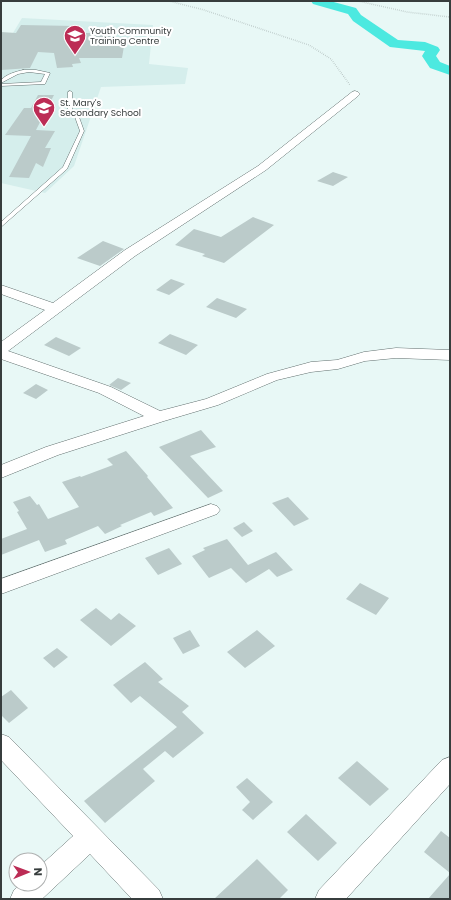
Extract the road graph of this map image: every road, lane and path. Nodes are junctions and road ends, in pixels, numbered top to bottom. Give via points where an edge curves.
1 (169, 1) edge
2 (358, 1) edge
3 (450, 17) edge
4 (1, 83) edge
5 (70, 92) dead end
6 (355, 94) joint
7 (1, 225) edge
8 (1, 289) edge
9 (56, 309) junction
10 (1, 349) edge
11 (1, 354) edge
12 (450, 355) edge
13 (158, 417) junction
14 (1, 472) edge
15 (211, 510) dead end
16 (1, 588) edge
17 (1, 744) edge
18 (450, 767) edge
19 (91, 836) junction
20 (48, 876) edge
21 (31, 892) edge
22 (23, 899) edge
23 (150, 899) edge
24 (328, 899) edge

1 - 6 path via 309,45 331,59
2 - 3 path via 407,12
4 - 4 lane via 6,76 14,72 48,73 43,83
5 - 7 lane via 70,109 77,117 82,131 65,168
6 - 9 street via 262,168 130,253
8 - 9 street
9 - 10 street
11 - 13 street via 105,390
12 - 13 street via 396,353 311,367 272,377 212,402
13 - 14 street via 52,451
15 - 16 street
17 - 19 street
18 - 24 street
19 - 20 street
19 - 23 street
21 - 22 street

